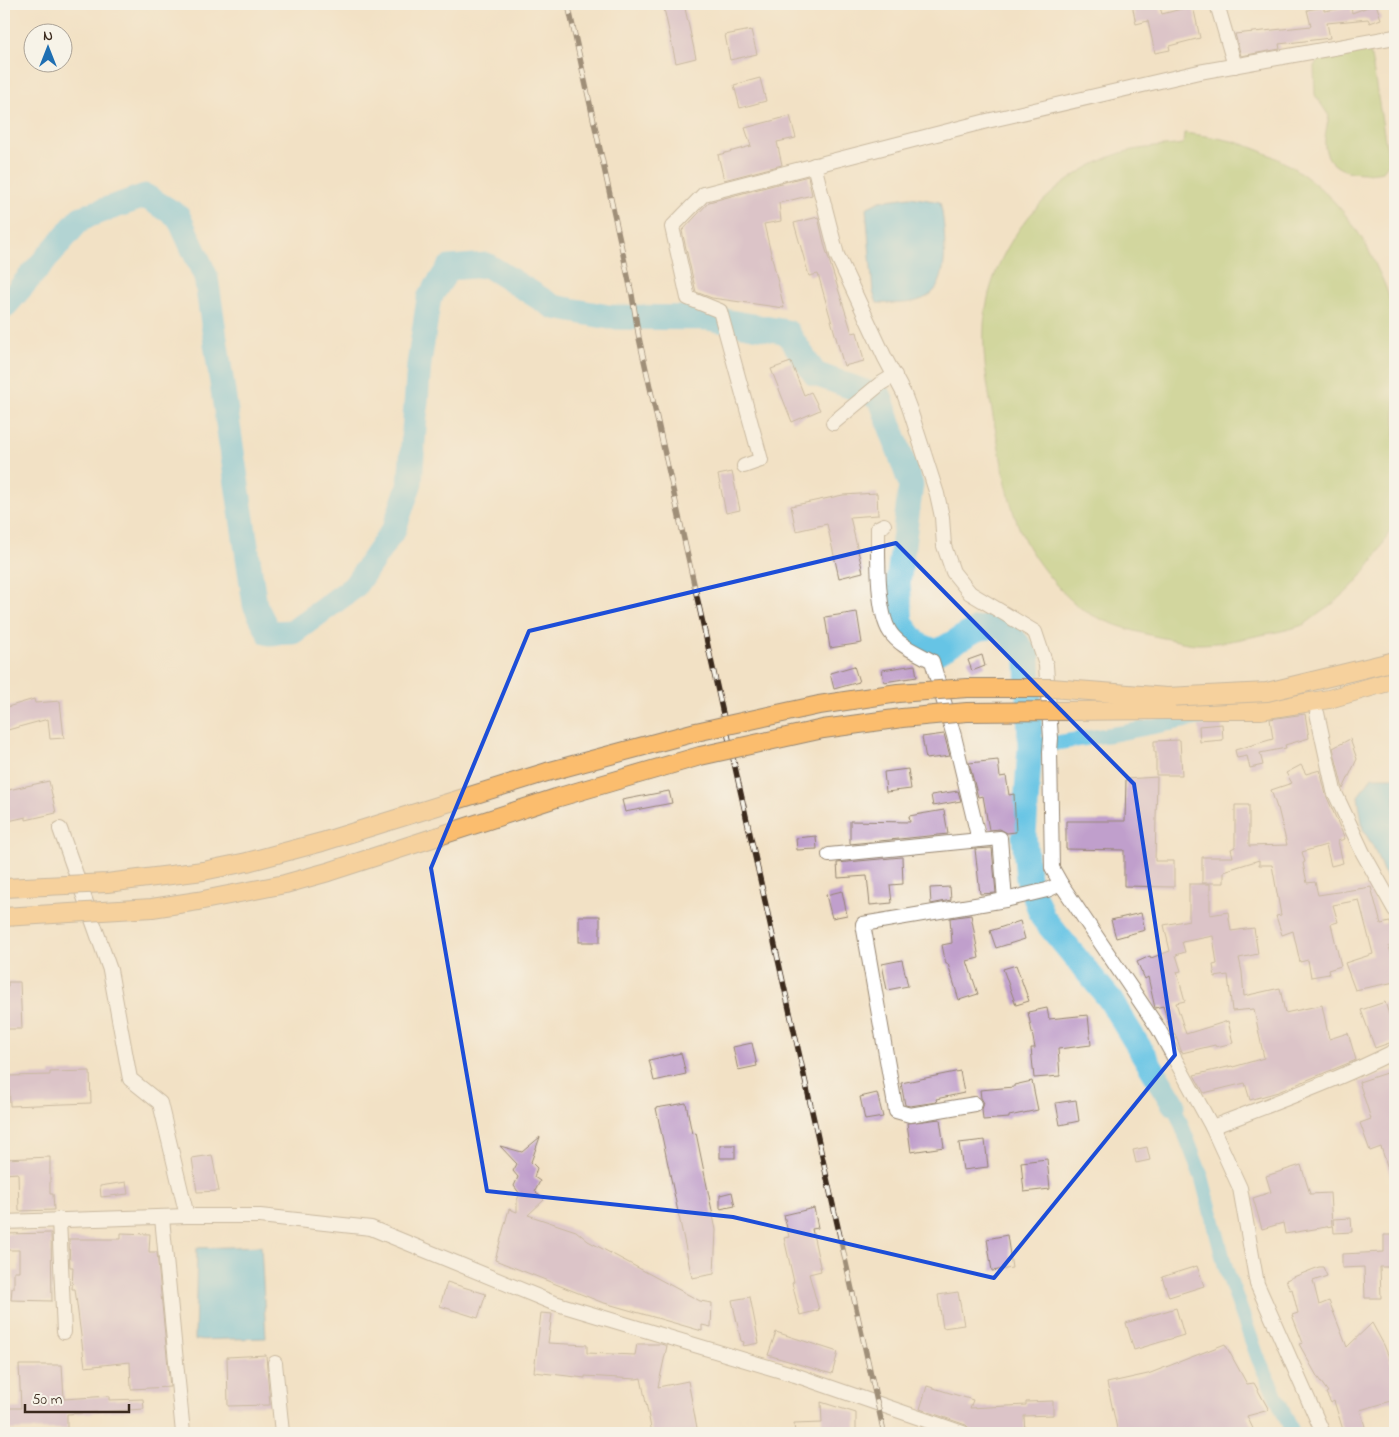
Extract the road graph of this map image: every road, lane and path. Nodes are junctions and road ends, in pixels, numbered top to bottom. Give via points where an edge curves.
1 (1217, 4) edge
2 (1395, 37) edge
3 (1235, 66) junction
4 (814, 166) junction
5 (895, 376) junction
6 (833, 423) dead end
7 (744, 466) dead end
8 (884, 525) dead end
9 (1395, 660) edge
10 (1395, 680) edge
11 (1317, 713) dead end
12 (60, 830) dead end
13 (980, 840) junction
14 (829, 855) dead end
15 (1061, 884) junction
16 (4, 888) edge
17 (1012, 898) junction
18 (1395, 910) edge
19 (4, 917) edge
20 (1395, 1050) edge
21 (975, 1104) dead end
22 (1212, 1127) junction
23 (187, 1216) junction
24 (162, 1218) junction
25 (59, 1219) junction
26 (4, 1222) edge
27 (64, 1332) dead end
28 (275, 1363) dead end
29 (183, 1433) edge
30 (282, 1433) edge
31 (963, 1433) edge
32 (1323, 1433) edge

1 - 3 street
2 - 3 street
3 - 4 street via 986,122
4 - 5 street via 837,255
4 - 7 street via 704,194 672,227 688,298 720,311 761,460
5 - 6 street
5 - 15 street via 910,410 932,479 942,517 944,546 953,572 970,593 1035,632 1046,665 1051,745 1052,868
8 - 13 street via 878,528 878,536 884,618 890,633 904,646 932,661
9 - 16 main road, bridge via 1267,692 1167,696 1051,688 967,688 898,693 819,705 696,732 547,772 247,862 107,883
10 - 19 main road, bridge via 1329,699 1261,710 968,712 823,729 700,756 276,886 152,908
11 - 18 street via 1334,791 1363,854
12 - 23 street via 110,970 130,1079 160,1103
13 - 14 street
13 - 17 street via 1000,838
15 - 17 street
15 - 22 street via 1158,1028
17 - 21 street via 863,924 896,1111 910,1115
20 - 22 street via 1363,1067
22 - 32 street via 1240,1188 1257,1284
23 - 24 street
23 - 31 street via 260,1216 372,1228 551,1302 795,1375
24 - 25 street
24 - 29 street
25 - 26 street
25 - 27 street
28 - 30 street

